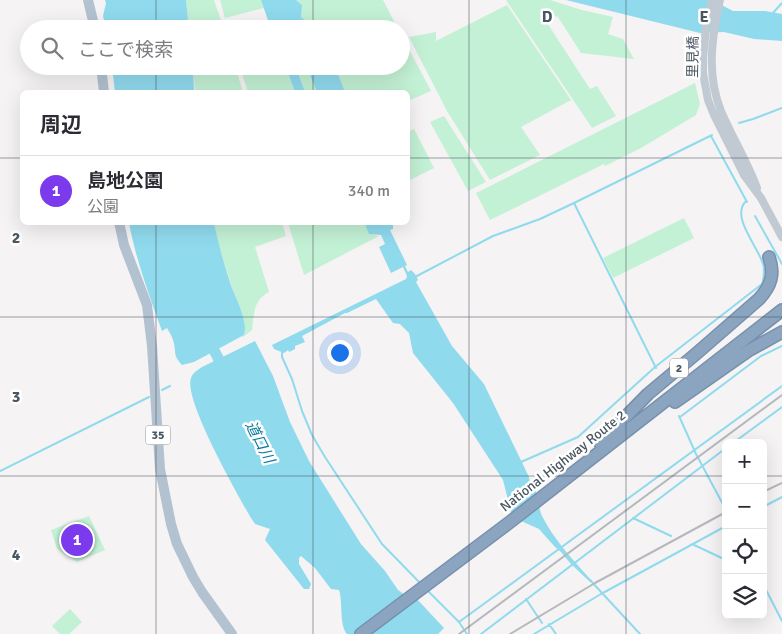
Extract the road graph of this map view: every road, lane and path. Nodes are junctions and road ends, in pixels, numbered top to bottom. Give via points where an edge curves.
1 (88, 0) edge
2 (712, 0) edge
3 (720, 0) edge
4 (94, 20) edge
5 (102, 75) edge
6 (104, 90) edge
7 (717, 112) junction
8 (120, 225) edge
9 (782, 237) edge
10 (769, 257) dead end
11 (782, 310) edge
12 (782, 332) edge
13 (607, 446) junction
14 (569, 475) junction
15 (232, 634) edge
16 (361, 634) edge

1 - 4 main road
2 - 7 street, 里見橋 via 704,44 703,73 708,100
3 - 7 street, 里見橋 via 711,72
5 - 6 main road
7 - 9 street via 744,175
8 - 15 main road, 35 via 147,305 161,477 171,524 193,577
10 - 14 highway, 2 via 772,280 759,299 648,394
11 - 13 highway, National Highway Route 2 / 2
12 - 13 highway, 2 via 748,351 625,438
13 - 14 highway, National Highway Route 2 / 2
14 - 16 highway, National Highway Route 2 / 2

